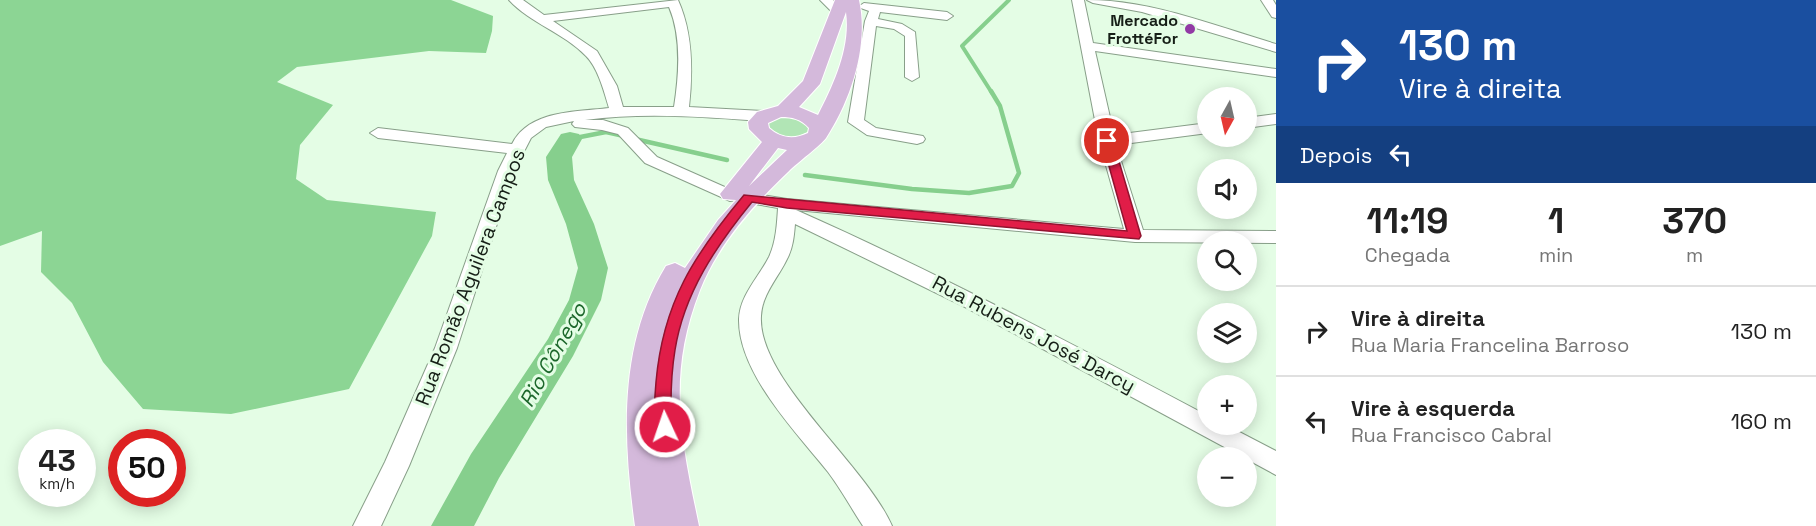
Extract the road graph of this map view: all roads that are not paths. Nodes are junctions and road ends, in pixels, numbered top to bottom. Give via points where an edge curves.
1 (515, 0) edge
2 (1078, 0) edge
3 (1093, 0) edge
4 (1267, 0) edge
5 (673, 2) edge
6 (842, 3) edge
7 (1147, 4) edge
8 (873, 14) junction
9 (1276, 14) edge
10 (947, 16) dead end
11 (540, 19) junction
12 (1087, 46) junction
13 (1276, 48) edge
14 (1276, 73) edge
15 (912, 77) dead end
16 (618, 111) junction
17 (681, 111) junction
18 (784, 111) junction
19 (1276, 119) edge
20 (1257, 122) edge
21 (541, 124) junction
22 (1197, 129) edge
23 (767, 131) junction
24 (378, 133) dead end
25 (815, 136) junction
26 (917, 138) dead end
27 (1107, 141) junction
28 (516, 149) junction
29 (739, 197) junction
30 (787, 209) junction
31 (1135, 236) junction
32 (1276, 237) edge
33 (1276, 464) edge
34 (367, 526) edge
35 (653, 526) edge
36 (681, 526) edge
37 (878, 526) edge

1 - 11 street
2 - 12 street
3 - 7 street
4 - 9 street
5 - 11 street
5 - 17 street via 686,61
6 - 8 street
6 - 18 main road via 811,84
6 - 25 main road via 850,56 835,106
7 - 13 street
8 - 10 street
8 - 15 street via 911,35
8 - 26 street via 856,122 872,132
11 - 16 street via 592,54 610,86
12 - 14 street
12 - 27 street
16 - 17 street, Rua Romão Aguilera Campos
16 - 21 street, Rua Romão Aguilera Campos
17 - 23 street, Rua Romão Aguilera Campos via 710,114
18 - 23 main road
18 - 25 main road via 812,118 818,124
19 - 20 street
21 - 28 street, Rua Romão Aguilera Campos via 524,135
21 - 29 street via 616,128 660,165
22 - 27 street
23 - 25 main road via 790,143
23 - 29 main road
24 - 28 street
25 - 29 main road
27 - 31 street
28 - 34 street, Rua Romão Aguilera Campos via 446,348
29 - 30 street
29 - 35 main road via 686,252 668,286 651,334 640,415
29 - 36 main road via 684,292 667,350 663,406
30 - 31 street
30 - 33 street, Rua Rubens José Darcy via 932,281
30 - 37 street via 785,237 756,294 750,320 756,350 779,391 848,480
31 - 32 street

